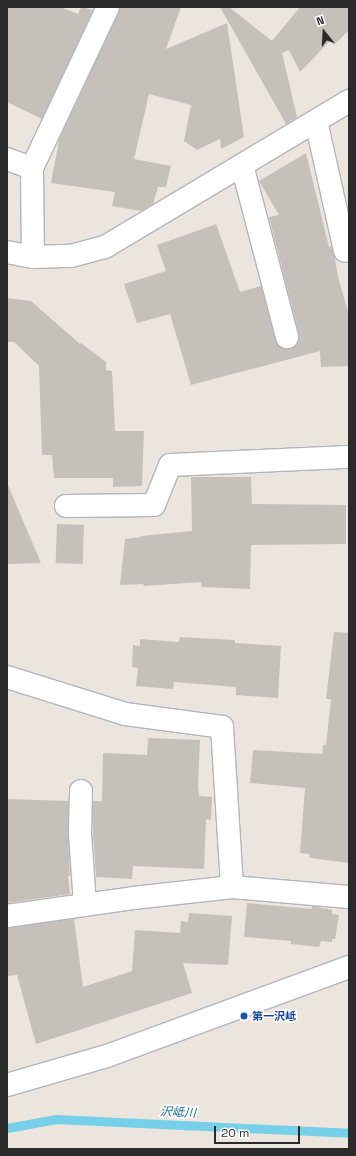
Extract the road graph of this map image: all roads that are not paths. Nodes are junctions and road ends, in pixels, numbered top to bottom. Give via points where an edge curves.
1 (108, 7) edge
2 (349, 101) edge
3 (316, 121) junction
4 (7, 159) edge
5 (242, 165) junction
6 (32, 168) junction
7 (344, 251) dead end
8 (7, 252) edge
9 (33, 257) junction
10 (287, 337) dead end
11 (349, 457) edge
12 (66, 506) dead end
13 (7, 677) edge
14 (81, 791) dead end
15 (232, 887) junction
16 (349, 897) edge
17 (85, 905) junction
18 (7, 916) edge
19 (349, 967) edge
20 (7, 1085) edge

1 - 6 street
2 - 3 street
3 - 5 street
3 - 7 street
4 - 6 street
5 - 9 street via 105,247 71,256
5 - 10 street
6 - 9 street
8 - 9 street
11 - 12 street via 170,465 154,505
13 - 15 street via 125,714 222,727
14 - 17 street via 80,833
15 - 16 street
15 - 17 street
17 - 18 street
19 - 20 street via 106,1056

